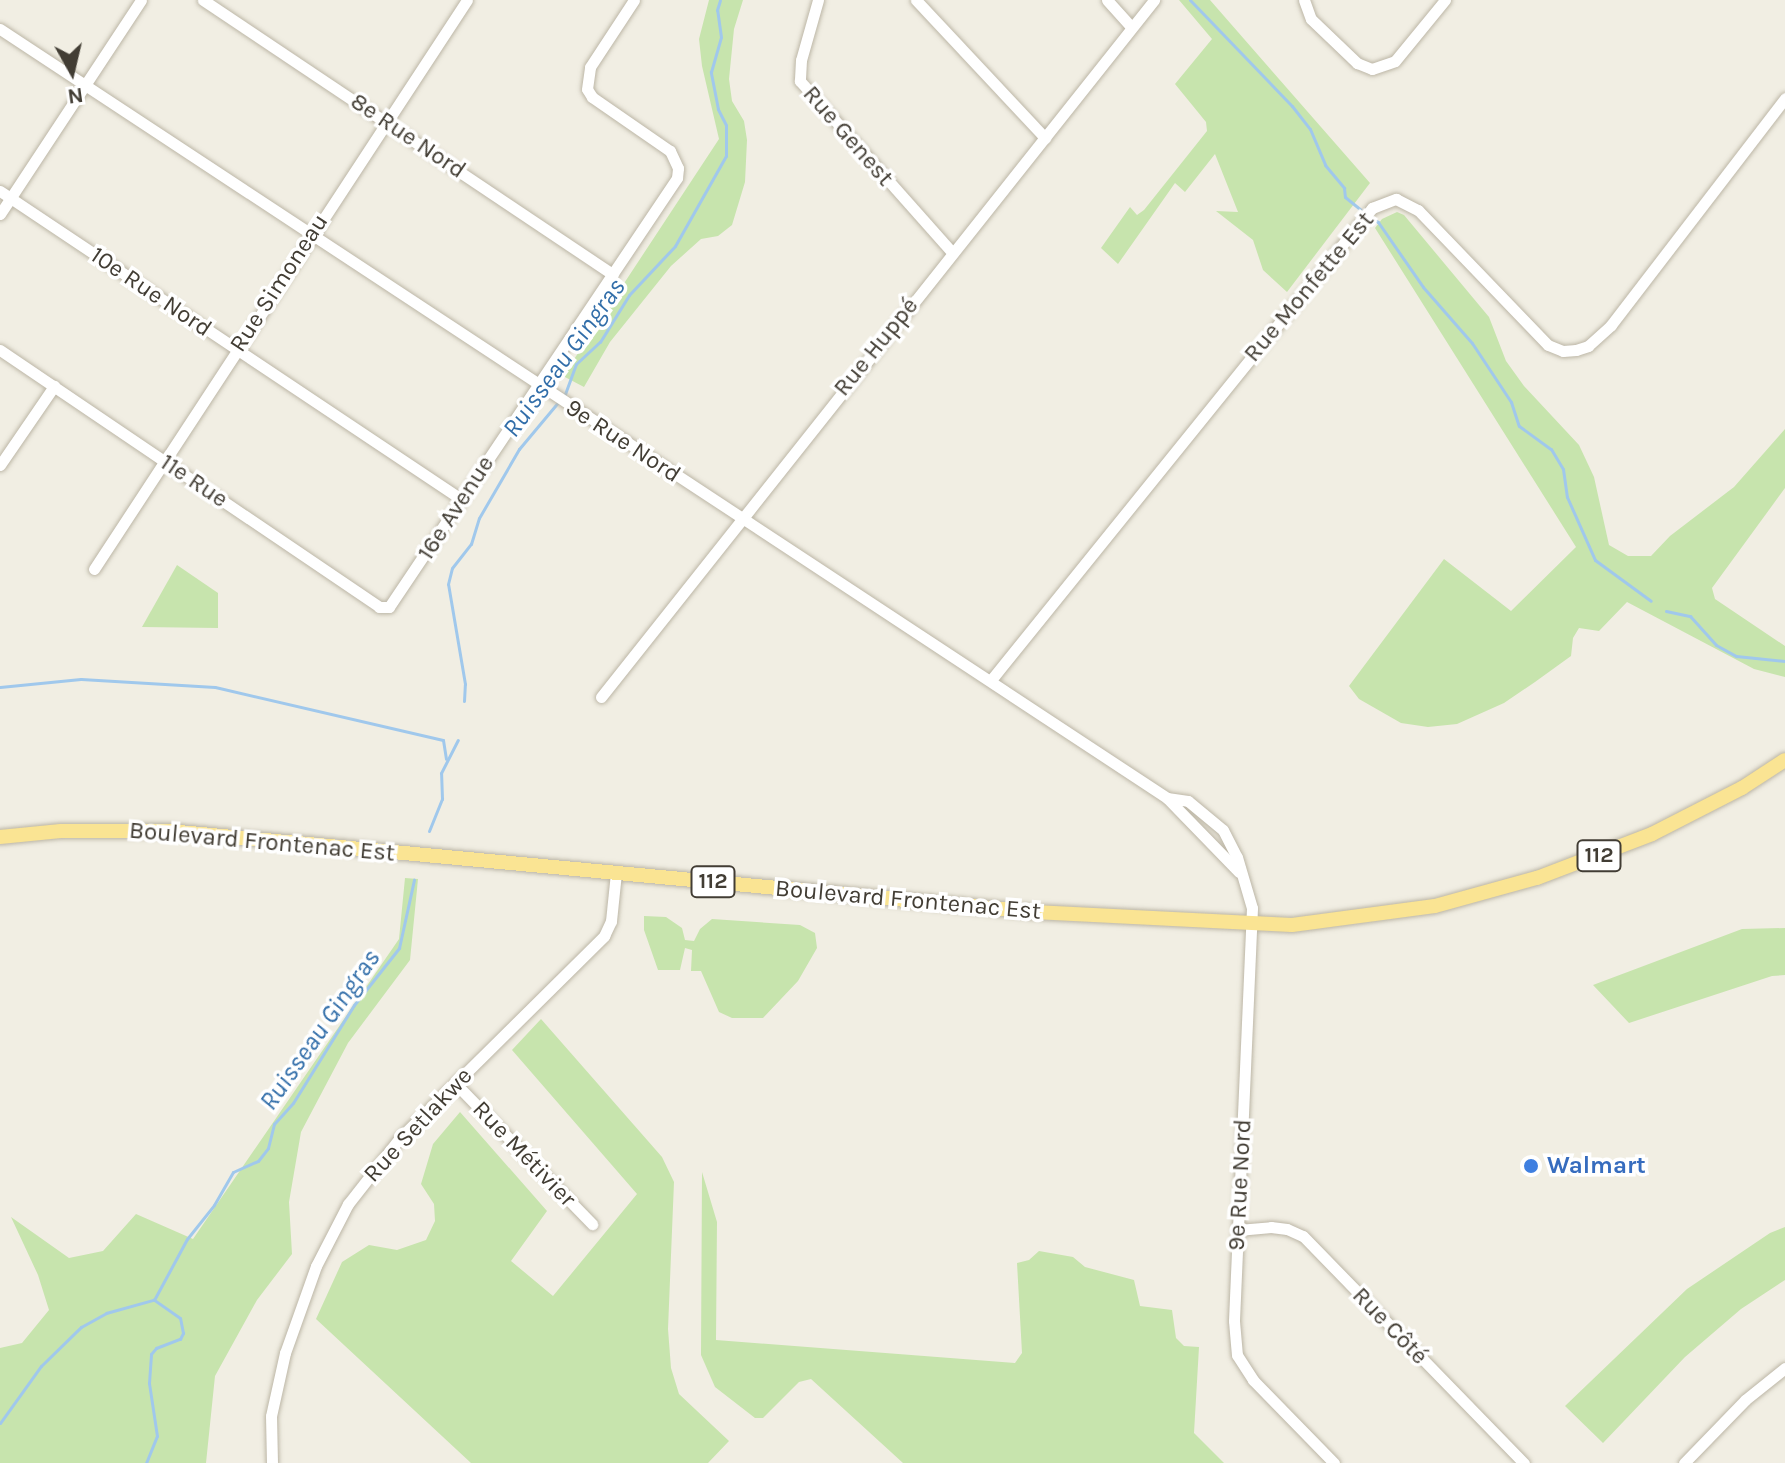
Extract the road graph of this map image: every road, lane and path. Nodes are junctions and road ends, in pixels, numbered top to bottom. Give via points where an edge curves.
1 (141, 0) edge
2 (203, 0) edge
3 (450, 0) edge
4 (634, 0) edge
5 (818, 0) edge
6 (916, 0) edge
7 (1107, 0) edge
8 (1154, 0) edge
9 (1445, 0) edge
10 (1304, 3) edge
11 (465, 4) edge
12 (1131, 27) junction
13 (0, 29) edge
14 (85, 84) junction
15 (1785, 98) edge
16 (387, 122) junction
17 (1045, 138) junction
18 (5, 195) edge
19 (0, 214) edge
20 (312, 234) junction
21 (952, 252) junction
22 (613, 274) junction
23 (236, 349) junction
24 (0, 350) edge
25 (538, 384) junction
26 (54, 386) junction
27 (165, 461) junction
28 (0, 465) edge
29 (461, 499) junction
30 (741, 518) junction
31 (94, 569) dead end
32 (389, 607) joint
33 (991, 680) junction
34 (601, 697) dead end
35 (1785, 760) edge
36 (1167, 798) junction
37 (0, 837) edge
38 (1239, 872) junction
39 (616, 873) junction
40 (1254, 926) junction
41 (455, 1083) junction
42 (592, 1224) dead end
43 (1238, 1230) junction
44 (1785, 1368) edge
45 (272, 1463) edge
46 (1334, 1463) edge
47 (1524, 1463) edge
48 (1684, 1463) edge

1 - 14 street
2 - 16 street, 8e Rue Nord
3 - 11 street
4 - 22 street, 16e Avenue via 590,67 587,89 670,151 678,168 677,178
5 - 21 street, Rue Genest via 800,81
6 - 17 street
7 - 12 street
8 - 12 street, Rue Huppé
9 - 10 street via 1395,61 1379,69 1357,63 1311,19
11 - 16 street, Rue Simoneau
12 - 17 street, Rue Huppé
13 - 14 street, 9e Rue Nord
14 - 18 street
14 - 20 street, 9e Rue Nord
15 - 33 street, Rue Monfette Est via 1611,325 1576,350 1548,345 1418,210 1396,199 1372,208
16 - 20 street, Rue Simoneau
16 - 22 street, 8e Rue Nord
17 - 21 street, Rue Huppé
18 - 19 street
18 - 23 street, 10e Rue Nord
20 - 23 street, Rue Simoneau
20 - 25 street, 9e Rue Nord
21 - 30 street, Rue Huppé
22 - 25 street, 16e Avenue
23 - 27 street, Rue Simoneau
23 - 29 street, 10e Rue Nord
24 - 26 street, 11e Rue
25 - 29 street, 16e Avenue
25 - 30 street, 9e Rue Nord
26 - 27 street, 11e Rue
26 - 28 street
27 - 31 street, Rue Simoneau
27 - 32 street, 11e Rue via 379,607
29 - 32 street, 16e Avenue
30 - 33 street, 9e Rue Nord
30 - 34 street, Rue Huppé
33 - 36 street, 9e Rue Nord
35 - 40 main road, Boulevard Frontenac Est / 112 via 1652,834 1537,878 1383,915
36 - 38 street, 9e Rue Nord
36 - 38 street, 9e Rue Nord via 1188,801 1214,819 1230,842
37 - 39 main road, Boulevard Frontenac Est / 112 via 169,831
38 - 40 street, 9e Rue Nord
39 - 40 main road, Boulevard Frontenac Est / 112 via 1034,912
39 - 41 street, Rue Setlakwe via 611,921 604,936
40 - 43 street, 9e Rue Nord
41 - 42 street, Rue Métivier
41 - 45 street, Rue Setlakwe via 372,1170 331,1234 285,1353 271,1416
43 - 46 street, 9e Rue Nord via 1234,1334 1240,1363
43 - 47 street, Rue Côté via 1271,1227 1303,1236
44 - 48 street via 1745,1400

